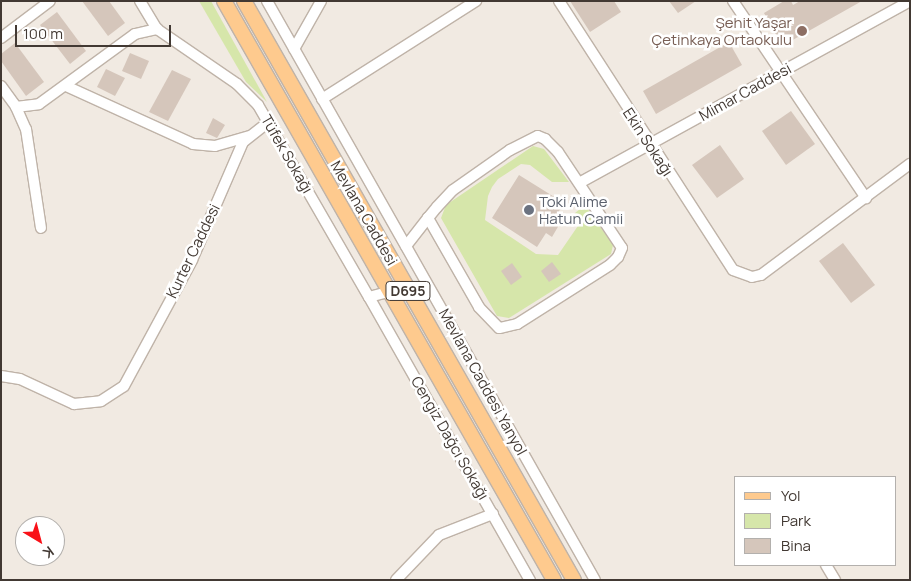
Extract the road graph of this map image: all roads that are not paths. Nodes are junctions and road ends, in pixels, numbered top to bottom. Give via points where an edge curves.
1 (50, 1) edge
2 (140, 1) edge
3 (224, 1) edge
4 (244, 1) edge
5 (267, 1) edge
6 (476, 1) edge
7 (559, 1) edge
8 (733, 1) edge
9 (910, 2) edge
10 (315, 4) edge
11 (157, 29) junction
12 (1, 38) edge
13 (294, 49) junction
14 (783, 71) junction
15 (1, 86) edge
16 (66, 86) junction
17 (322, 98) junction
18 (16, 108) junction
19 (269, 122) junction
20 (250, 136) junction
21 (649, 144) junction
22 (910, 164) edge
23 (581, 182) junction
24 (866, 198) junction
25 (428, 218) junction
26 (41, 228) dead end
27 (406, 246) junction
28 (388, 292) junction
29 (369, 297) junction
30 (1, 376) edge
31 (493, 514) junction
32 (827, 566) edge
33 (396, 580) edge
34 (530, 580) edge
35 (554, 580) edge
36 (574, 580) edge
37 (595, 580) edge
38 (835, 580) edge

1 - 12 street
2 - 11 street
3 - 28 main road, Mevlana Caddesi / D695
4 - 36 main road, Mevlana Caddesi / D695
5 - 13 street, Mevlana Caddesi Yanyol
6 - 17 street
7 - 21 street, Ekin Sokağı
8 - 14 street
9 - 14 street, Mimar Caddesi
10 - 13 street
11 - 16 street via 135,34
11 - 19 street, Tüfek Sokağı via 238,84
13 - 17 street, Mevlana Caddesi Yanyol
14 - 21 street, Mimar Caddesi
14 - 24 street
15 - 18 street
16 - 18 street via 39,104
16 - 20 street via 193,144 215,146
17 - 27 street, Mevlana Caddesi Yanyol
18 - 26 street via 26,129
19 - 20 street, Kurter Caddesi
19 - 29 street, Tüfek Sokağı
20 - 30 street, Kurter Caddesi via 237,155 192,260 124,386 101,401 74,404 20,379
21 - 23 street, Mimar Caddesi
21 - 24 street, Ekin Sokağı via 733,270 745,275 761,275
22 - 24 street
23 - 25 street via 551,143 538,136 474,174 453,190
23 - 25 street via 622,248 618,258 518,324 500,328 479,307
25 - 27 street
27 - 37 street, Mevlana Caddesi Yanyol
28 - 29 street
28 - 35 main road, Mevlana Caddesi / D695
29 - 31 street, Cengiz Dağcı Sokağı
31 - 33 street via 439,534
31 - 34 street, Cengiz Dağcı Sokağı
32 - 38 street

